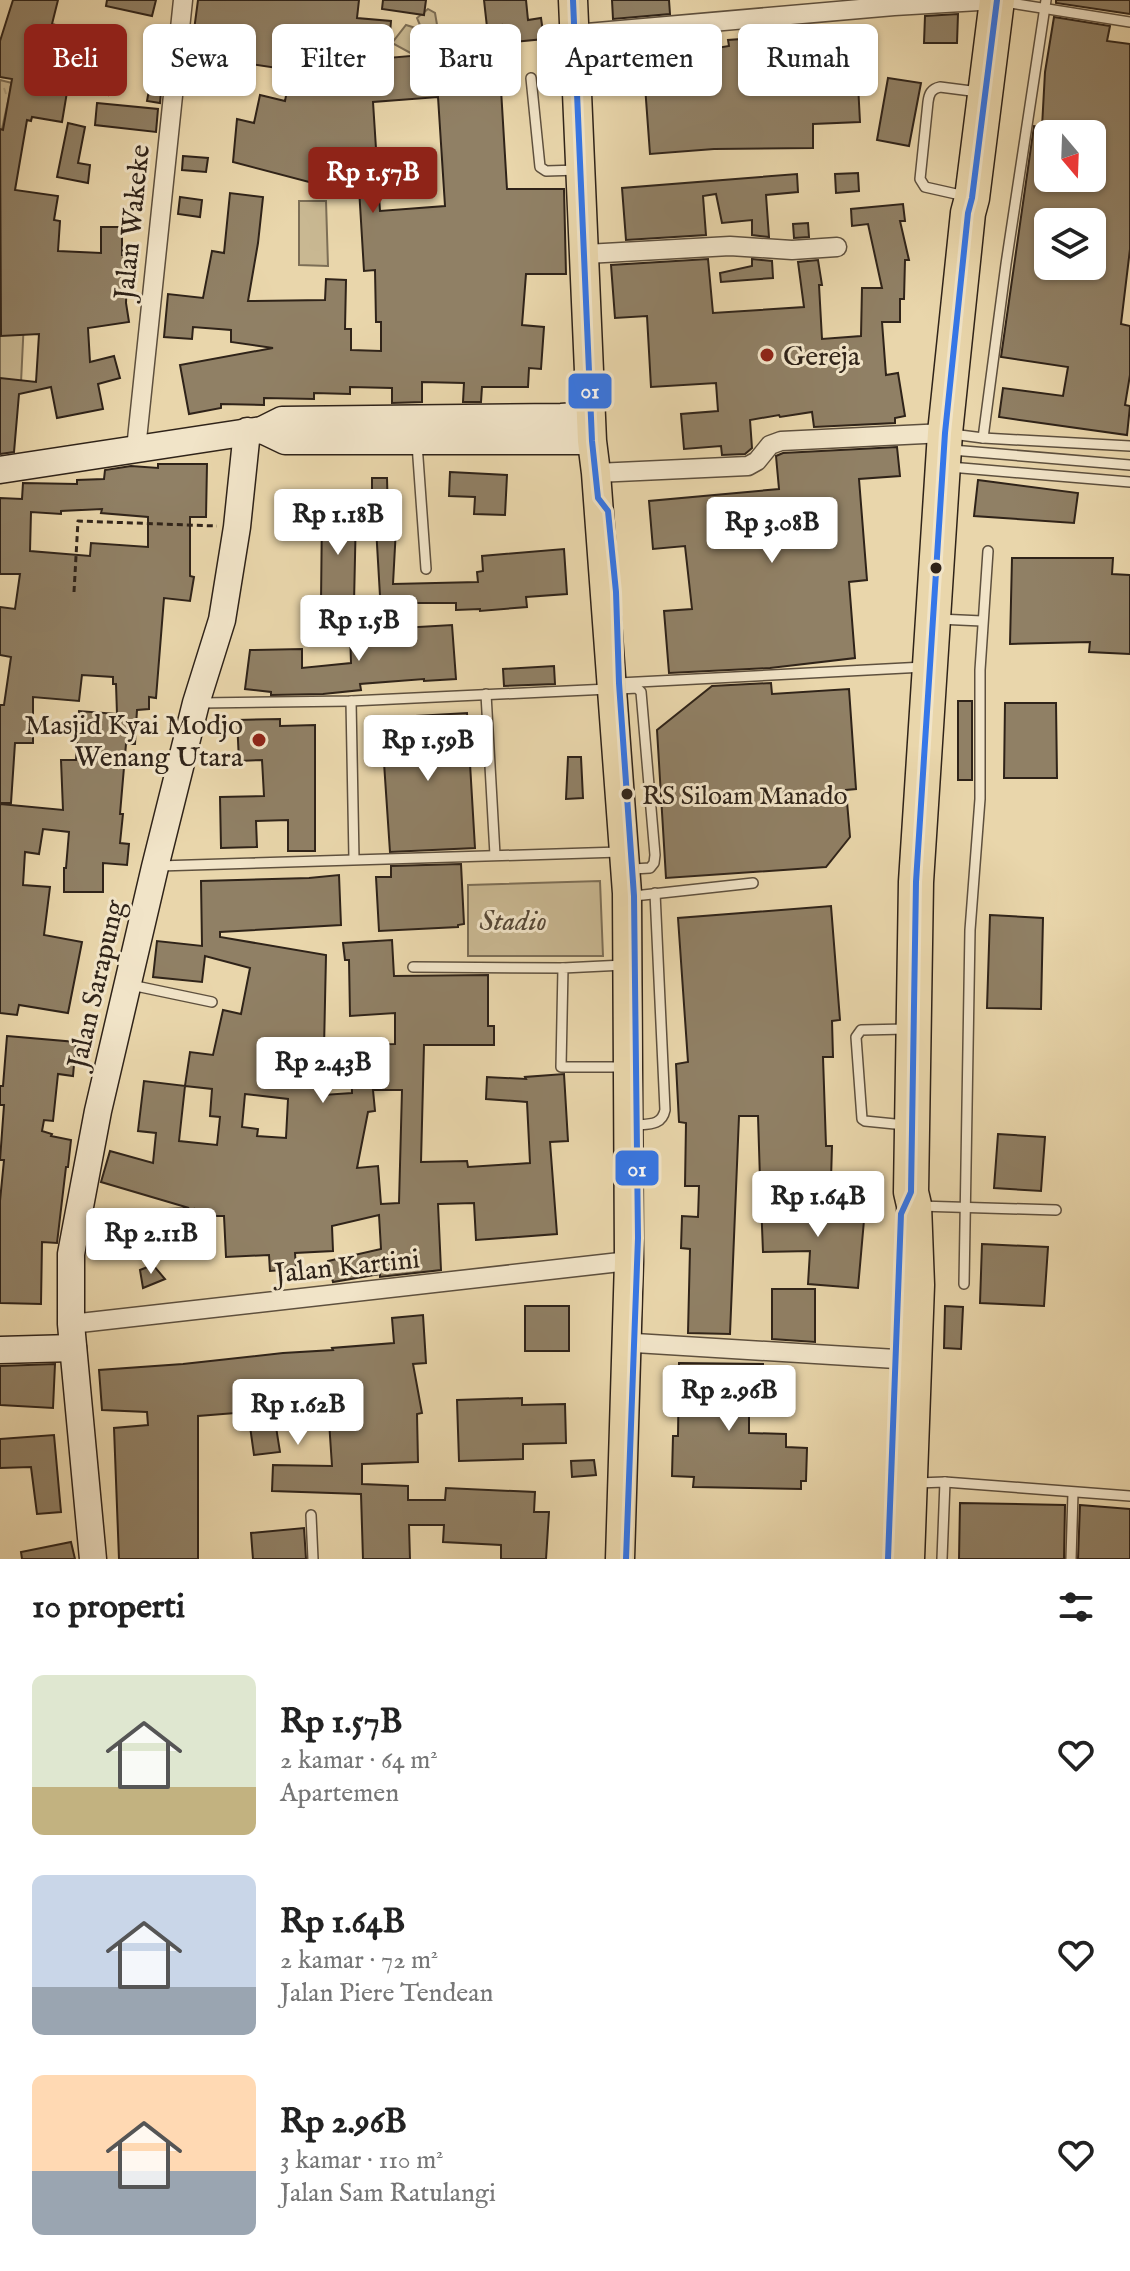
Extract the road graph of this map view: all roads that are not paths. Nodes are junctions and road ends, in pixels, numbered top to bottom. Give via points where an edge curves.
1 (183, 0) edge
2 (573, 0) edge
3 (996, 0) edge
4 (1045, 4) edge
5 (796, 7) edge
6 (1130, 22) edge
7 (574, 24) edge
8 (657, 24) edge
9 (531, 78) dead end
10 (985, 92) junction
11 (578, 96) edge
12 (582, 169) junction
13 (972, 198) junction
14 (837, 247) dead end
15 (586, 254) junction
16 (592, 428) junction
17 (561, 429) junction
18 (255, 431) junction
19 (983, 438) junction
20 (416, 441) junction
21 (1130, 446) edge
22 (136, 449) junction
23 (945, 450) junction
24 (1130, 465) edge
25 (0, 470) edge
26 (1130, 482) edge
27 (597, 486) junction
28 (988, 551) dead end
29 (426, 569) dead end
30 (933, 619) junction
31 (982, 621) junction
32 (930, 666) junction
33 (617, 687) junction
34 (486, 694) junction
35 (351, 701) junction
36 (196, 703) junction
37 (495, 855) junction
38 (354, 859) junction
39 (155, 867) junction
40 (634, 876) junction
41 (753, 883) dead end
42 (628, 965) junction
43 (413, 967) dead end
44 (563, 968) junction
45 (128, 984) junction
46 (212, 1002) dead end
47 (914, 1029) junction
48 (628, 1067) junction
49 (912, 1126) junction
50 (910, 1200) junction
51 (967, 1207) junction
52 (1056, 1210) dead end
53 (629, 1261) junction
54 (964, 1284) dead end
55 (72, 1336) junction
56 (635, 1343) junction
57 (0, 1350) edge
58 (896, 1359) junction
59 (945, 1482) junction
60 (910, 1483) junction
61 (1073, 1493) junction
62 (1130, 1496) edge
63 (311, 1515) dead end
64 (93, 1559) edge
65 (313, 1559) edge
66 (620, 1559) edge
67 (626, 1559) edge
68 (888, 1559) edge
69 (907, 1559) edge
70 (942, 1559) edge
71 (1071, 1559) edge

1 - 22 street, Jalan Wakeke
2 - 7 main road
3 - 4 lane
3 - 5 street
3 - 10 highway
4 - 6 lane
4 - 19 lane
5 - 8 street
9 - 12 lane via 540,167
10 - 13 highway
10 - 13 lane via 940,87 929,94 928,102 922,184
11 - 12 main road
12 - 15 main road
13 - 23 highway
14 - 15 street
15 - 16 main road
16 - 17 street
16 - 27 main road
17 - 18 street via 282,420
17 - 20 street
18 - 20 street via 285,441
18 - 22 street
18 - 36 street, Jalan Sarapung via 222,620
19 - 21 lane
19 - 23 lane
20 - 29 lane
22 - 25 street
23 - 24 lane
23 - 26 lane
23 - 27 street via 798,439 770,445 748,466
23 - 30 highway
27 - 33 main road
28 - 31 lane
30 - 31 lane
30 - 32 highway
31 - 51 lane via 980,799 970,930
32 - 33 lane
32 - 47 highway via 916,882
33 - 34 lane
33 - 40 main road
34 - 35 lane
34 - 37 lane
35 - 36 lane
35 - 38 lane
36 - 39 street, Jalan Sarapung
37 - 38 lane
37 - 40 lane
38 - 39 lane
39 - 45 street, Jalan Sarapung
40 - 41 lane
40 - 42 main road
40 - 56 main road via 645,1124
42 - 44 lane
42 - 48 main road
43 - 44 lane
44 - 48 lane via 561,1067
45 - 46 lane
45 - 55 street, Jalan Sarapung via 75,1228
47 - 49 highway
47 - 49 lane via 861,1030 856,1037 862,1119
48 - 53 main road
49 - 50 highway
50 - 51 lane
50 - 58 highway via 901,1214
50 - 60 highway via 917,1285
51 - 52 lane
51 - 54 lane
53 - 55 street, Jalan Kartini
53 - 66 main road
55 - 57 street
55 - 64 street, Jalan Sarapung
56 - 58 street
56 - 67 main road
58 - 68 highway
59 - 60 lane
59 - 61 lane
59 - 70 lane
60 - 69 highway
61 - 62 lane
61 - 71 lane
63 - 65 lane

